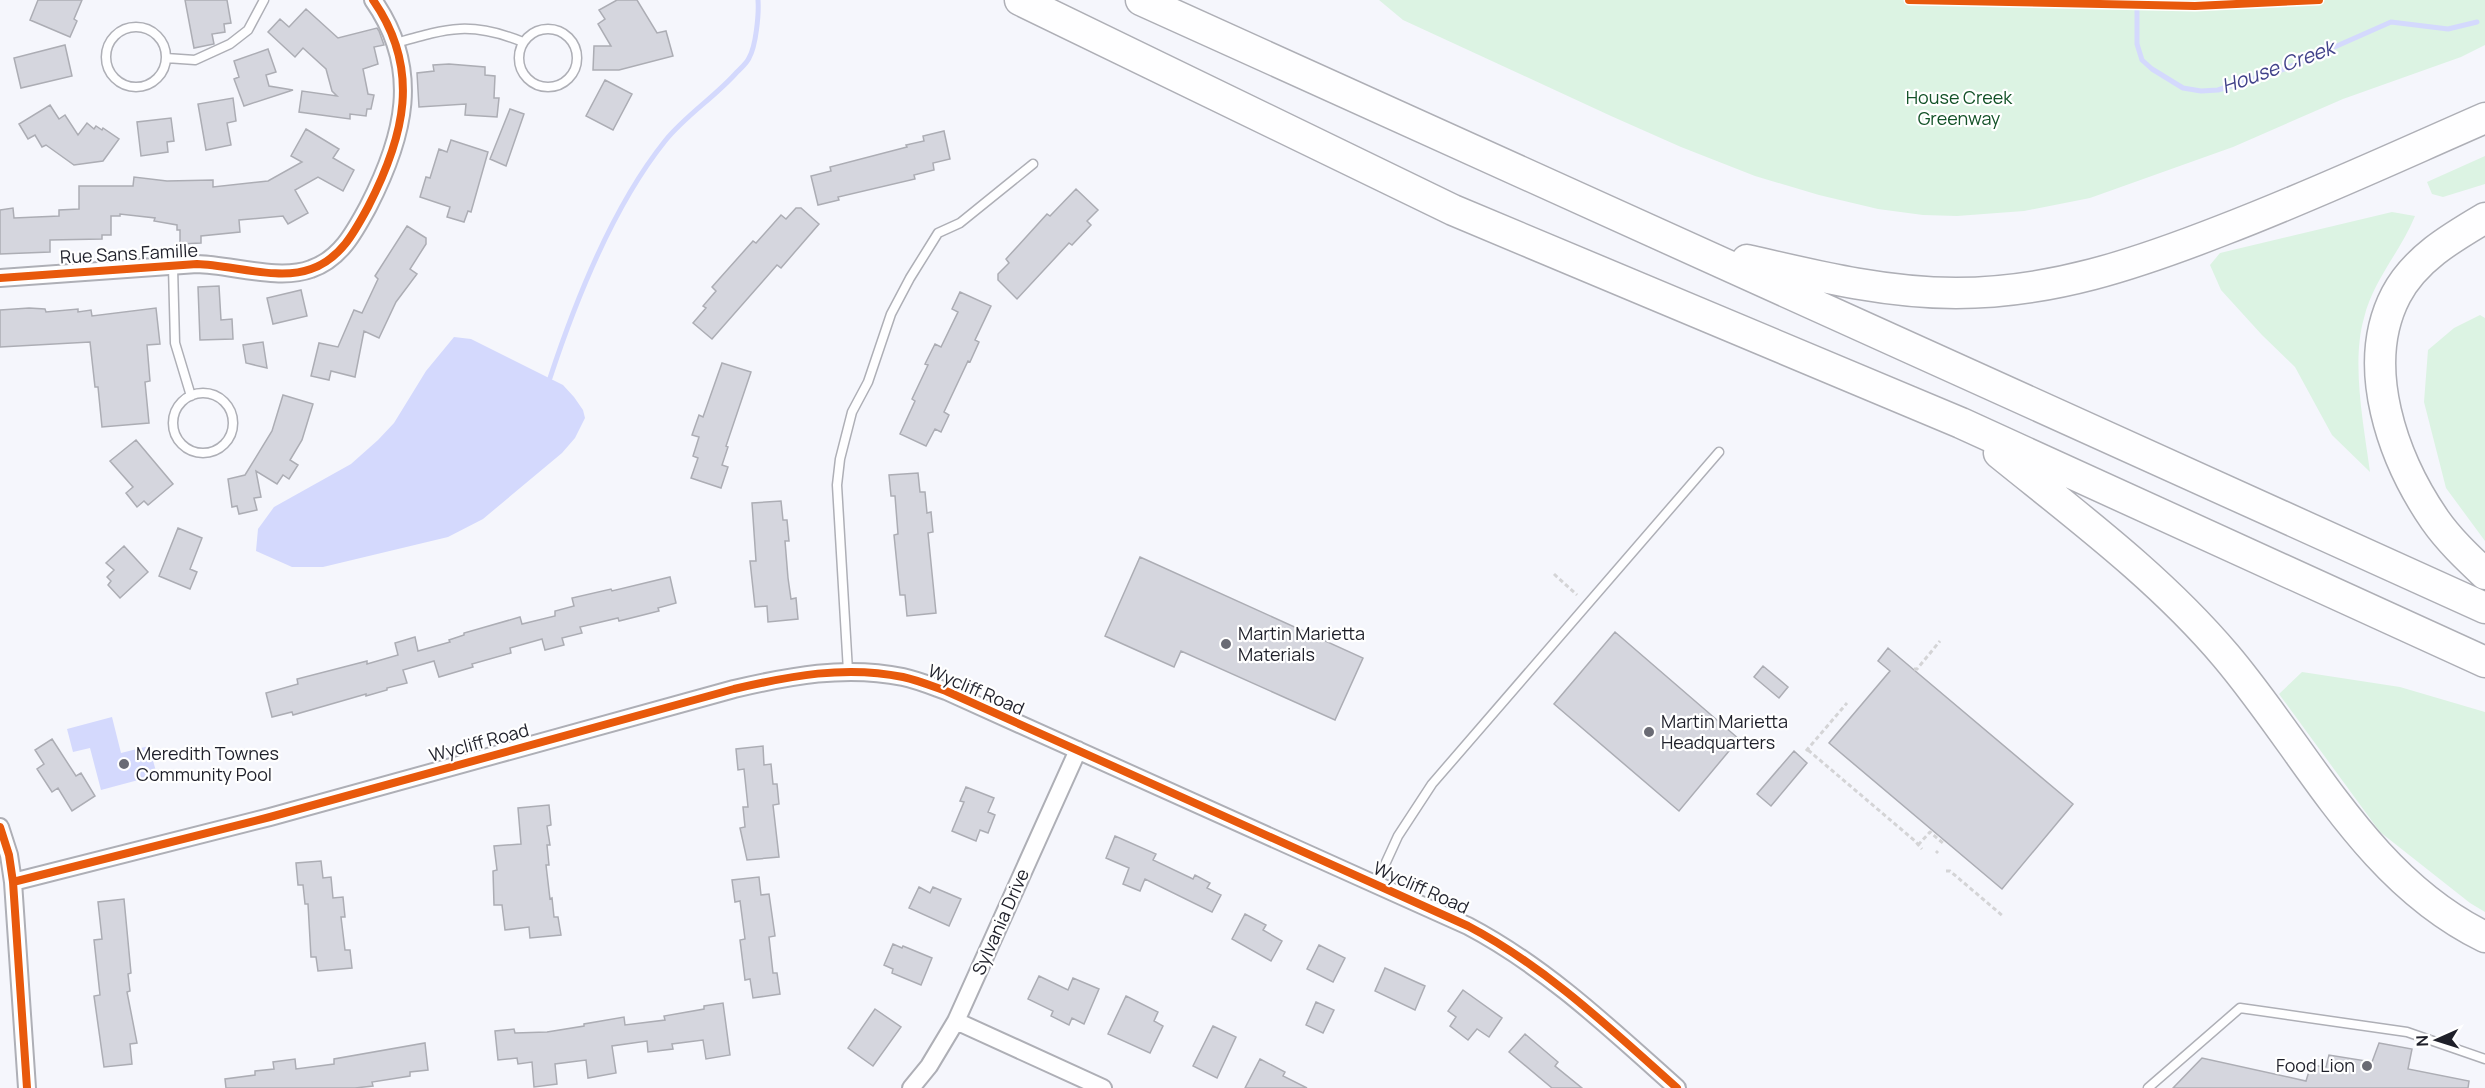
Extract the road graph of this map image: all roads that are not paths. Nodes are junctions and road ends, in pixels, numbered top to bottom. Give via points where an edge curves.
1 (264, 0) edge
2 (373, 0) edge
3 (1020, 0) edge
4 (1141, 0) edge
5 (523, 42) junction
6 (396, 43) junction
7 (166, 58) junction
8 (2485, 118) edge
9 (1033, 164) dead end
10 (2485, 218) edge
11 (1679, 243) junction
12 (173, 267) junction
13 (0, 278) edge
14 (191, 396) junction
15 (1961, 423) junction
16 (1719, 452) dead end
17 (2485, 574) edge
18 (2485, 608) edge
19 (2485, 662) edge
20 (848, 671) junction
21 (1078, 750) junction
22 (0, 827) edge
23 (13, 882) junction
24 (1376, 884) junction
25 (2485, 937) edge
26 (956, 1021) junction
27 (2485, 1059) edge
28 (27, 1088) edge
29 (911, 1088) edge
30 (1102, 1088) edge
31 (1677, 1088) edge
32 (2148, 1088) edge

1 - 7 lane via 248,30 230,44 195,60
2 - 6 street, Rue Sans Famille
3 - 15 highway via 1453,210
4 - 11 highway
5 - 5 lane via 519,60 533,83 552,87 574,71 577,52 573,42 558,30 539,30
5 - 6 lane via 502,33 467,27
6 - 12 street, Rue Sans Famille via 404,91 395,148 384,177 342,249 324,263 299,273 277,274 222,265
7 - 7 lane via 159,37 142,27 123,30 109,44 106,54 117,81 136,87 154,81
8 - 11 highway via 2261,216 2143,261 2037,287 1957,293 1881,288
9 - 20 lane via 960,223 938,233 891,314 868,382 852,412 837,485
10 - 17 highway via 2448,239 2409,276 2386,318 2381,364 2386,409 2404,466 2435,520
11 - 18 highway
12 - 13 street, Rue Sans Famille
12 - 14 lane via 175,343
14 - 14 lane via 177,409 177,438 192,451 212,452 228,441 232,413 210,394
15 - 19 highway
15 - 25 highway via 2121,550 2159,585 2226,656 2376,855 2443,912
16 - 24 lane via 1432,784 1398,836
20 - 21 street, Wycliff Road via 905,677
20 - 23 street, Wycliff Road via 812,673 734,689 270,817
21 - 24 street, Wycliff Road
21 - 26 street, Sylvania Drive
22 - 23 street
23 - 28 street
24 - 31 street, Wycliff Road via 1468,926 1518,955
26 - 29 street, Sylvania Drive
26 - 30 street
27 - 32 lane via 2407,1032 2240,1008

